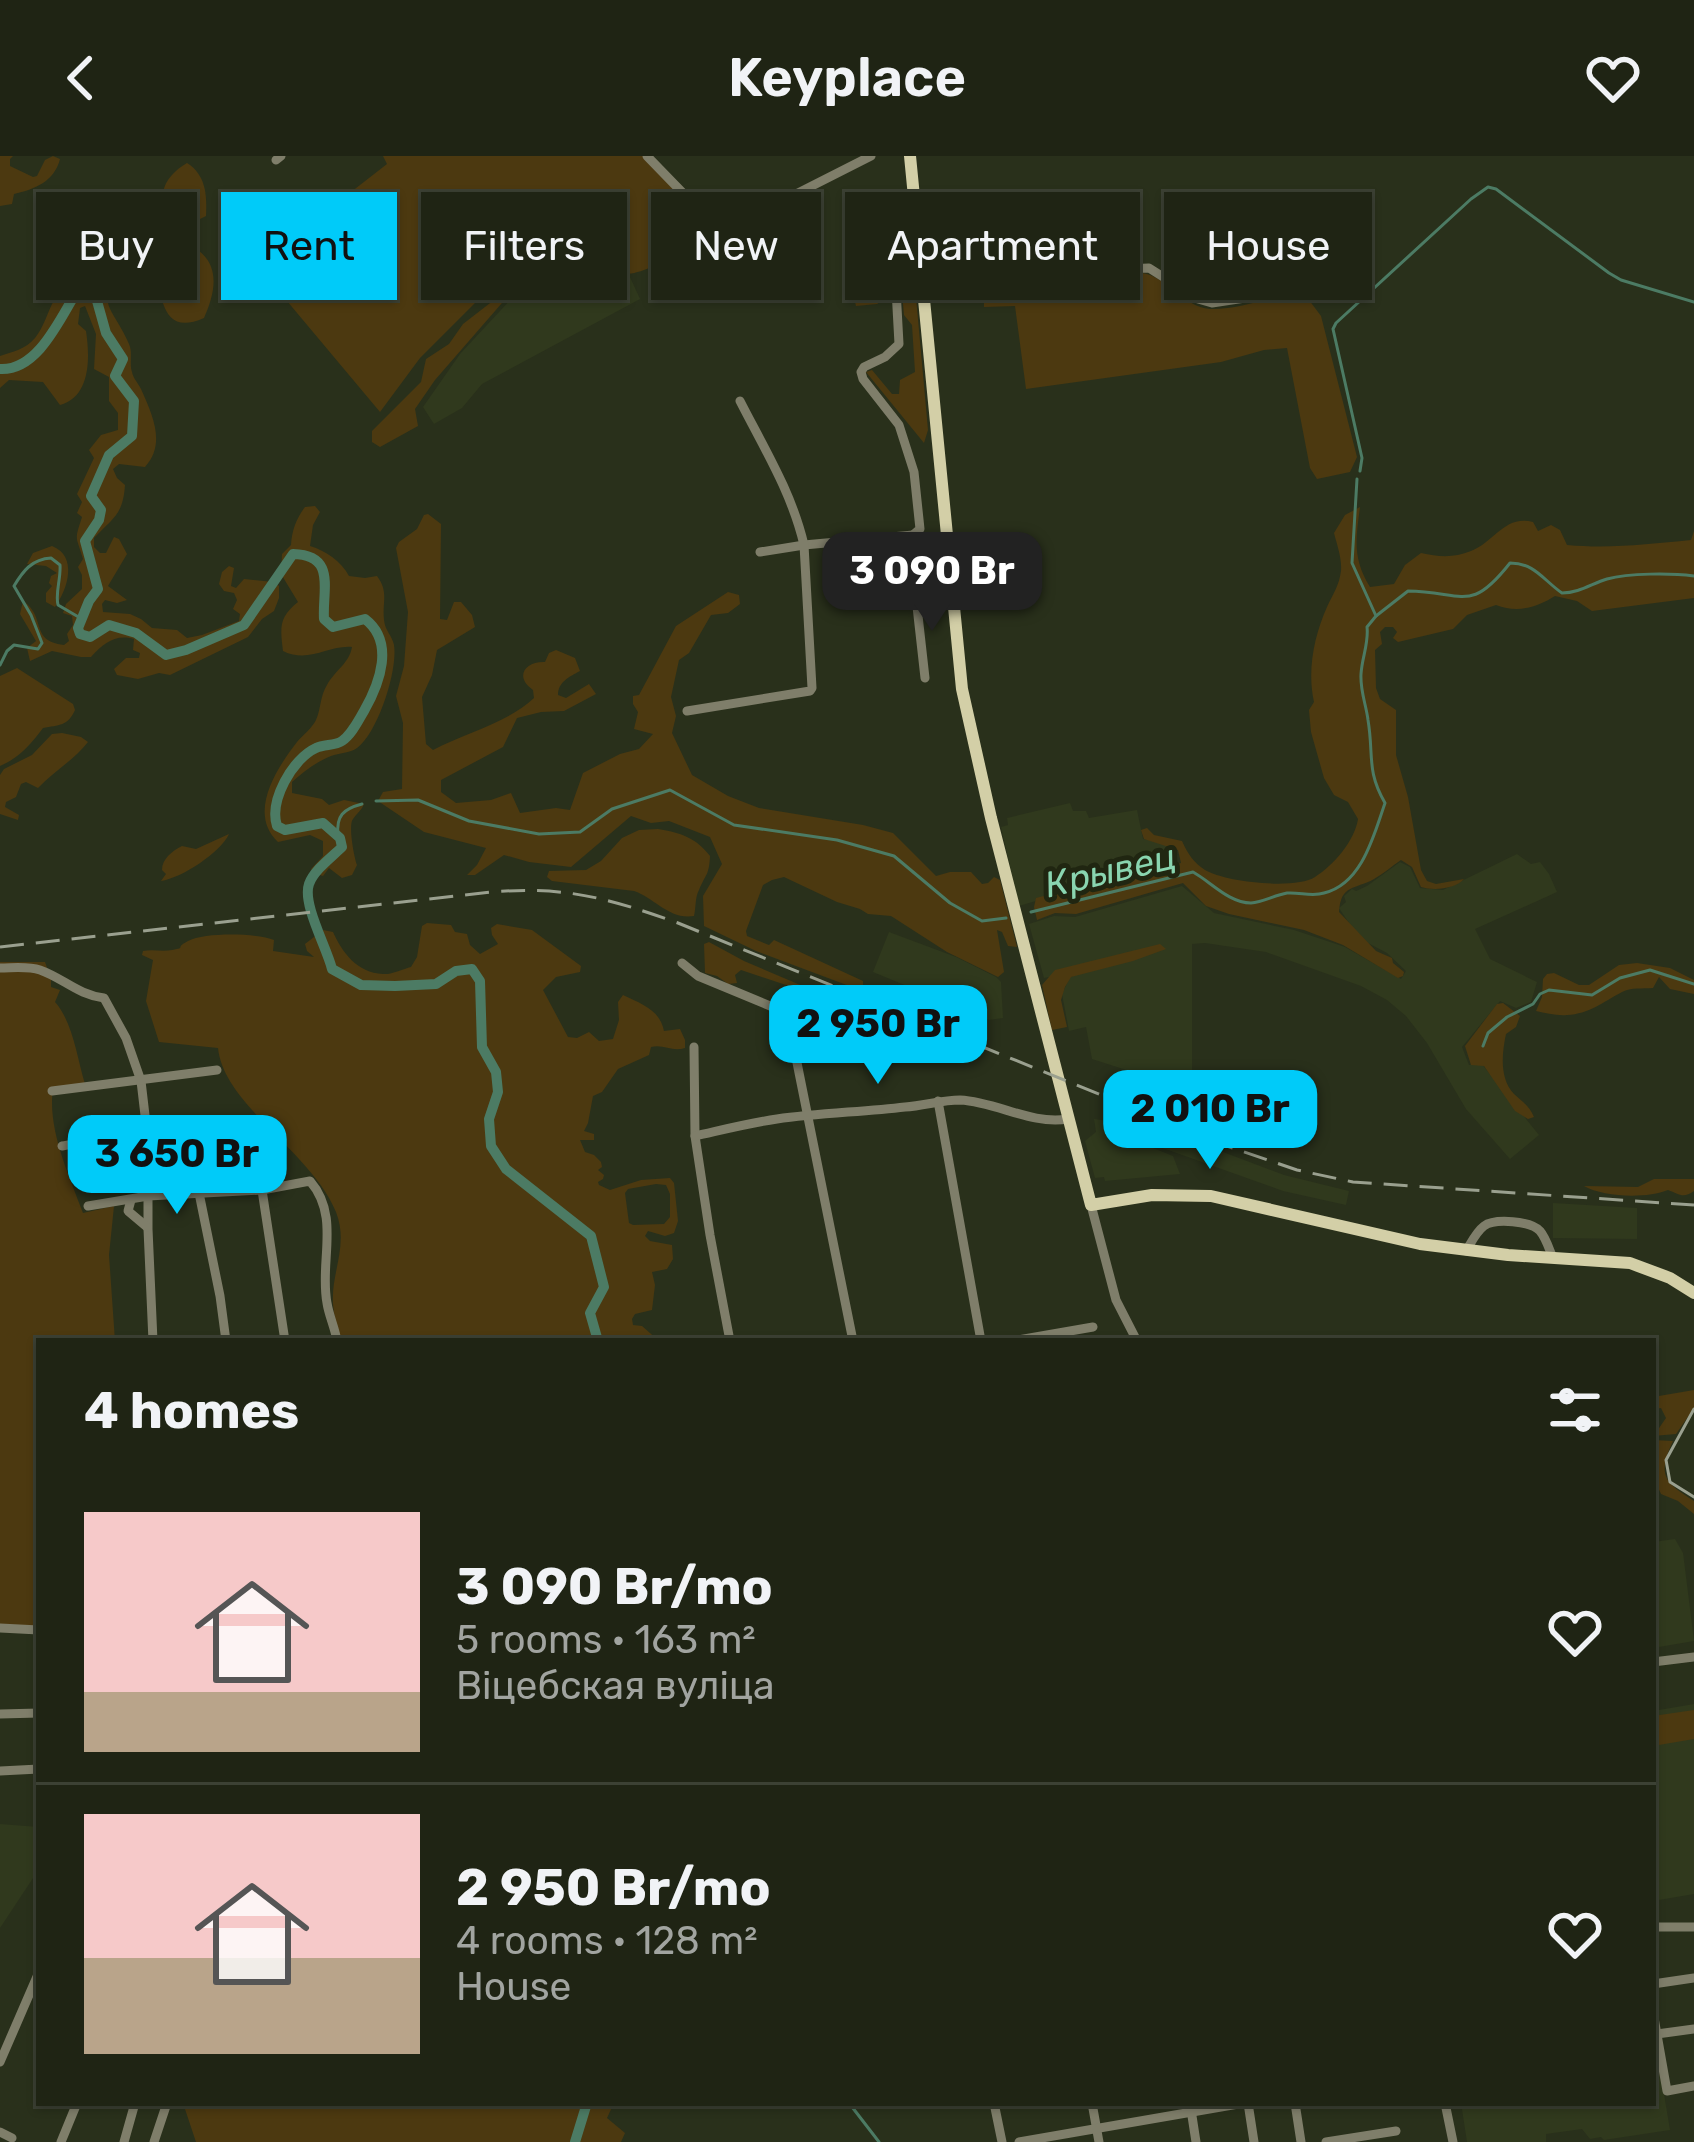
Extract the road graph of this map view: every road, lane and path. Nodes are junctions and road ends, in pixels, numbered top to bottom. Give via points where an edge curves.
1 (647, 156) edge
2 (871, 156) edge
3 (910, 156) edge
4 (682, 192) edge
5 (800, 192) edge
6 (913, 192) edge
7 (897, 300) edge
8 (924, 300) edge
9 (1202, 300) edge
10 (1232, 300) edge
11 (740, 401) dead end
12 (913, 535) junction
13 (804, 544) junction
14 (760, 552) dead end
15 (925, 678) dead end
16 (687, 711) dead end
17 (682, 963) dead end
18 (0, 968) edge
19 (694, 1047) dead end
20 (217, 1070) dead end
21 (141, 1081) junction
22 (52, 1090) dead end
23 (938, 1101) junction
24 (808, 1115) junction
25 (1068, 1119) junction
26 (253, 1132) dead end
27 (695, 1136) junction
28 (148, 1141) junction
29 (62, 1146) dead end
30 (262, 1190) junction
31 (199, 1193) junction
32 (148, 1196) junction
33 (131, 1200) junction
34 (1090, 1205) junction
35 (88, 1207) dead end
36 (148, 1229) junction
37 (1466, 1251) junction
38 (1553, 1258) junction
39 (1694, 1293) edge
40 (1093, 1328) dead end
41 (153, 1338) edge
42 (226, 1338) edge
43 (285, 1338) edge
44 (336, 1338) edge
45 (729, 1338) edge
46 (852, 1338) edge
47 (980, 1338) edge
48 (1031, 1338) edge
49 (1135, 1338) edge
50 (0, 1628) edge
51 (36, 1630) edge
52 (1694, 1657) edge
53 (1656, 1662) edge
54 (36, 1713) edge
55 (0, 1714) edge
56 (36, 1769) edge
57 (0, 1771) edge
58 (1656, 1927) edge
59 (1694, 1927) edge
60 (1694, 1978) edge
61 (36, 1979) edge
62 (1656, 1984) edge
63 (1656, 2028) edge
64 (1694, 2029) edge
65 (1657, 2034) junction
66 (0, 2062) edge
67 (1694, 2086) edge
68 (76, 2106) edge
69 (134, 2106) edge
70 (166, 2106) edge
71 (995, 2106) edge
72 (1092, 2106) edge
73 (1247, 2106) edge
74 (1295, 2106) edge
75 (1446, 2106) edge
76 (1190, 2108) edge
77 (1096, 2127) junction
78 (1396, 2131) dead end
79 (0, 2132) edge
80 (11, 2138) dead end
81 (62, 2142) edge
82 (124, 2142) edge
83 (154, 2142) edge
84 (1002, 2142) edge
85 (1019, 2142) edge
86 (1099, 2142) edge
87 (1196, 2142) edge
88 (1254, 2142) edge
89 (1301, 2142) edge
90 (1326, 2142) edge
91 (1453, 2142) edge

1 - 4 street
2 - 5 street
3 - 6 main road
7 - 12 street via 899,344 861,373 898,425 914,472 920,529
8 - 25 main road via 967,713
9 - 10 street
11 - 13 street
12 - 13 street
12 - 15 street
13 - 14 street
13 - 16 street via 810,691
17 - 24 street via 787,1013
18 - 21 street via 42,970 104,998
19 - 27 street
20 - 21 street
21 - 22 street
21 - 28 street
23 - 24 street
23 - 25 street
23 - 47 street
24 - 27 street
24 - 46 street
25 - 34 main road
26 - 28 street
27 - 45 street
28 - 29 street
28 - 32 street
30 - 31 street
30 - 43 street
30 - 44 street via 310,1181 324,1206 326,1303
31 - 32 street
31 - 42 street
32 - 33 street
32 - 36 street
33 - 35 street
33 - 36 street via 128,1211
34 - 37 main road via 1211,1196
34 - 49 street via 1116,1300
36 - 41 street
37 - 38 main road
37 - 38 street via 1494,1222 1534,1226
38 - 39 main road via 1630,1263
40 - 48 street
50 - 51 street
52 - 53 street
54 - 55 street
56 - 57 street
58 - 59 street
60 - 62 street
61 - 66 street
63 - 65 street
64 - 65 street
65 - 67 street via 1667,2091
68 - 81 street
69 - 82 street
70 - 83 street
71 - 84 street
72 - 77 street
73 - 88 street
74 - 89 street
75 - 91 street
76 - 77 street
76 - 87 street
77 - 85 street
77 - 86 street
78 - 90 street
79 - 80 street

